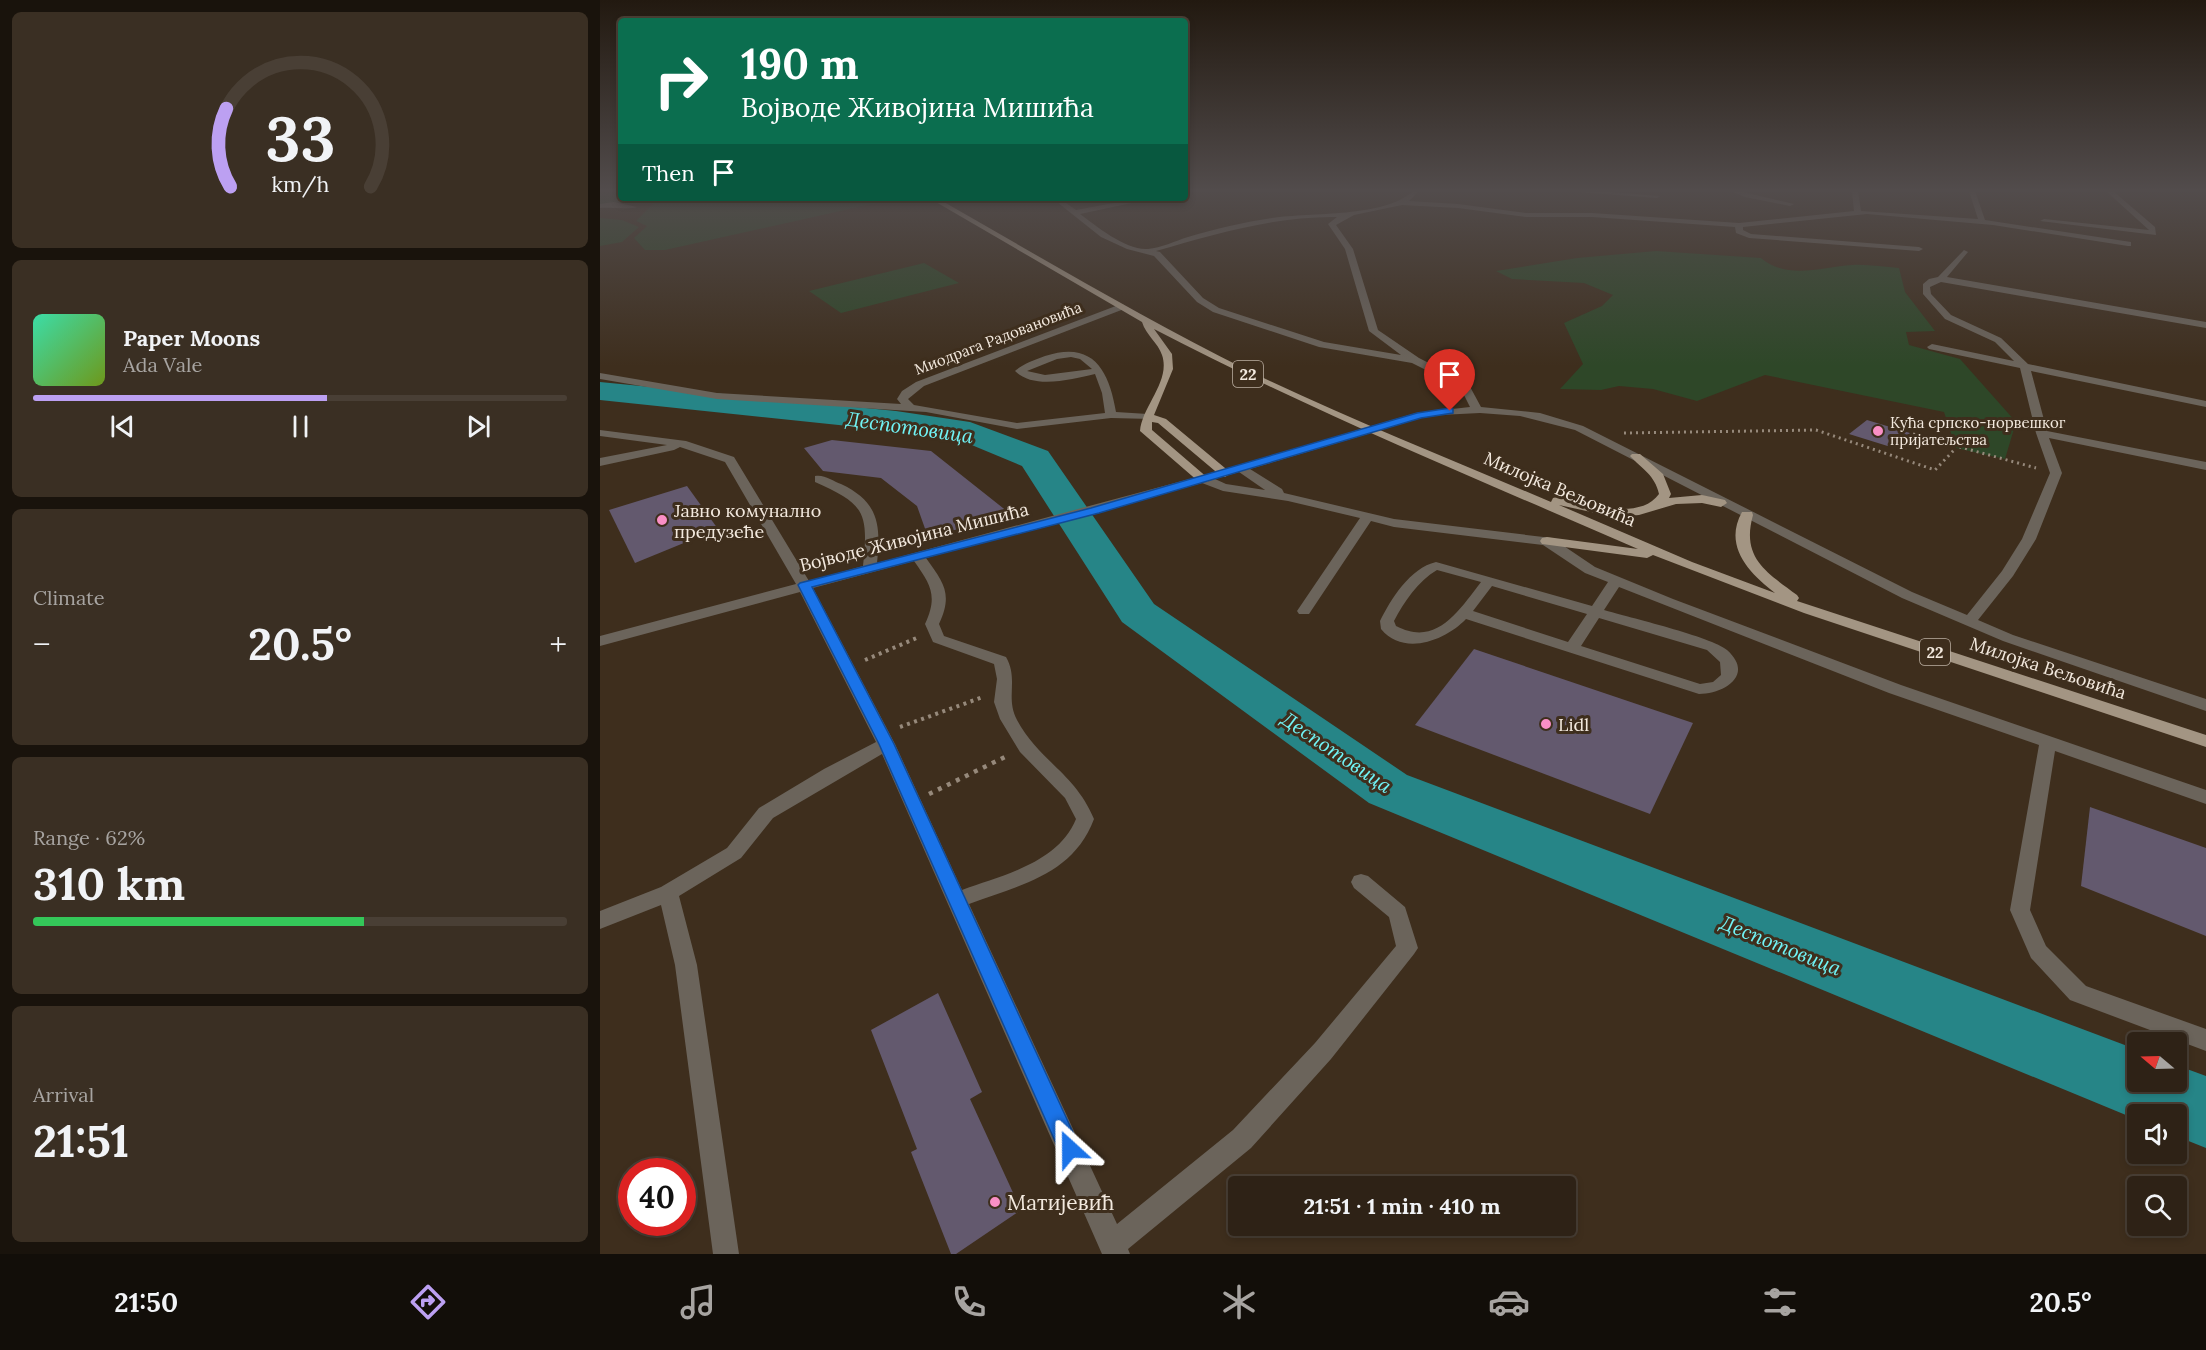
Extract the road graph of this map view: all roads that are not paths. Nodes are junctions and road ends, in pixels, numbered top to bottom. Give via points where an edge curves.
1 (1021, 250) edge
2 (1143, 250) edge
3 (1155, 250) edge
4 (1349, 250) edge
5 (1149, 251) junction
6 (1964, 252) dead end
7 (1941, 279) junction
8 (1121, 307) junction
9 (1146, 321) junction
10 (2206, 325) edge
11 (1932, 346) dead end
12 (1415, 360) junction
13 (2024, 365) junction
14 (1097, 371) junction
15 (600, 376) edge
16 (2206, 404) edge
17 (911, 408) junction
18 (1477, 410) junction
19 (1111, 415) junction
20 (1148, 417) junction
21 (600, 433) edge
22 (2042, 433) junction
23 (686, 444) junction
24 (1636, 456) junction
25 (600, 462) edge
26 (2206, 466) edge
27 (1241, 468) junction
28 (1225, 473) junction
29 (819, 479) dead end
30 (1203, 479) junction
31 (1508, 488) junction
32 (1288, 497) junction
33 (1721, 503) junction
34 (1658, 504) junction
35 (1747, 515) junction
36 (1367, 517) junction
37 (1547, 541) junction
38 (918, 557) junction
39 (1688, 565) junction
40 (870, 568) junction
41 (1489, 581) junction
42 (1616, 581) junction
43 (804, 585) junction
44 (1809, 610) junction
45 (1304, 611) dead end
46 (1596, 612) junction
47 (1463, 613) junction
48 (1969, 622) junction
49 (600, 641) edge
50 (1572, 648) junction
51 (2206, 705) edge
52 (884, 739) junction
53 (2206, 741) edge
54 (2048, 742) junction
55 (2206, 797) edge
56 (1361, 882) dead end
57 (668, 893) junction
58 (957, 900) junction
59 (600, 920) edge
60 (2206, 1040) edge
61 (1114, 1249) edge
62 (726, 1254) edge

1 - 8 main road, Милојка Вељовића / 22
2 - 5 street
3 - 5 street
4 - 12 street via 1371,326 1382,339
5 - 12 street via 1157,254 1200,300 1216,310 1322,345
6 - 7 street
7 - 10 street
7 - 13 street via 1926,286 1932,302 1963,325 2007,346
8 - 9 main road, Милојка Вељовића / 22
8 - 17 street, Миодрага Радовановића via 920,384 902,399
9 - 20 main road via 1148,332 1166,352 1169,367
9 - 31 main road, Милојка Вељовића / 22 via 1295,396
11 - 13 street
12 - 18 street via 1464,385
13 - 16 street
13 - 22 street
14 - 14 street via 1076,353 1065,353 1020,371 1028,377 1040,378
14 - 19 street via 1104,379
15 - 17 street via 717,396
17 - 19 street via 953,412 1017,426
18 - 24 street, Војводе Живојина Мишића via 1541,417 1590,433
18 - 27 street, Војводе Живојина Мишића via 1435,413
19 - 20 street
20 - 28 main road via 1162,421
20 - 30 main road via 1146,431
21 - 23 street
22 - 26 street
22 - 48 street via 2056,473 2029,539
23 - 25 street
23 - 43 street via 730,460
24 - 33 street, Војводе Живојина Мишића
24 - 34 main road via 1663,482 1665,494
27 - 28 street, Војводе Живојина Мишића
27 - 32 street
28 - 30 street, Војводе Живојина Мишића
29 - 40 street via 860,500 870,520
30 - 32 street via 1223,487
30 - 38 street, Војводе Живојина Мишића
31 - 34 main road via 1614,513 1639,511
31 - 39 main road, Милојка Вељовића / 22
32 - 36 street
33 - 34 main road via 1702,499
33 - 35 street, Војводе Живојина Мишића
35 - 44 main road via 1743,526 1745,555 1754,568
35 - 48 street, Војводе Живојина Мишића via 1887,586
36 - 37 street
36 - 45 street
37 - 39 main road via 1622,550
37 - 42 street via 1590,570
38 - 40 street, Војводе Живојина Мишића
38 - 58 street via 942,598 932,624 938,639 1000,661 1006,674 1002,702 1025,746 1067,785 1081,804 1085,819 1076,840 1058,858
39 - 44 main road, Милојка Вељовића / 22
40 - 43 street, Војводе Живојина Мишића
41 - 46 street
41 - 47 street
41 - 47 street via 1431,567 1422,573 1387,621 1397,634 1422,640 1438,634
42 - 46 street
42 - 54 street via 1895,689
43 - 49 street, Војводе Живојина Мишића
43 - 52 street
44 - 53 main road, Милојка Вељовића / 22
46 - 50 street
46 - 50 street via 1724,653 1729,660 1728,680 1721,687 1699,689
47 - 50 street
48 - 51 street, Војводе Живојина Мишића via 2058,657
52 - 57 street via 766,813 734,853
52 - 58 street
54 - 55 street
54 - 60 street via 2020,910 2038,952 2078,993
56 - 61 street via 1398,913 1407,948 1323,1051 1242,1139
57 - 59 street
57 - 62 street via 686,965
58 - 61 street

